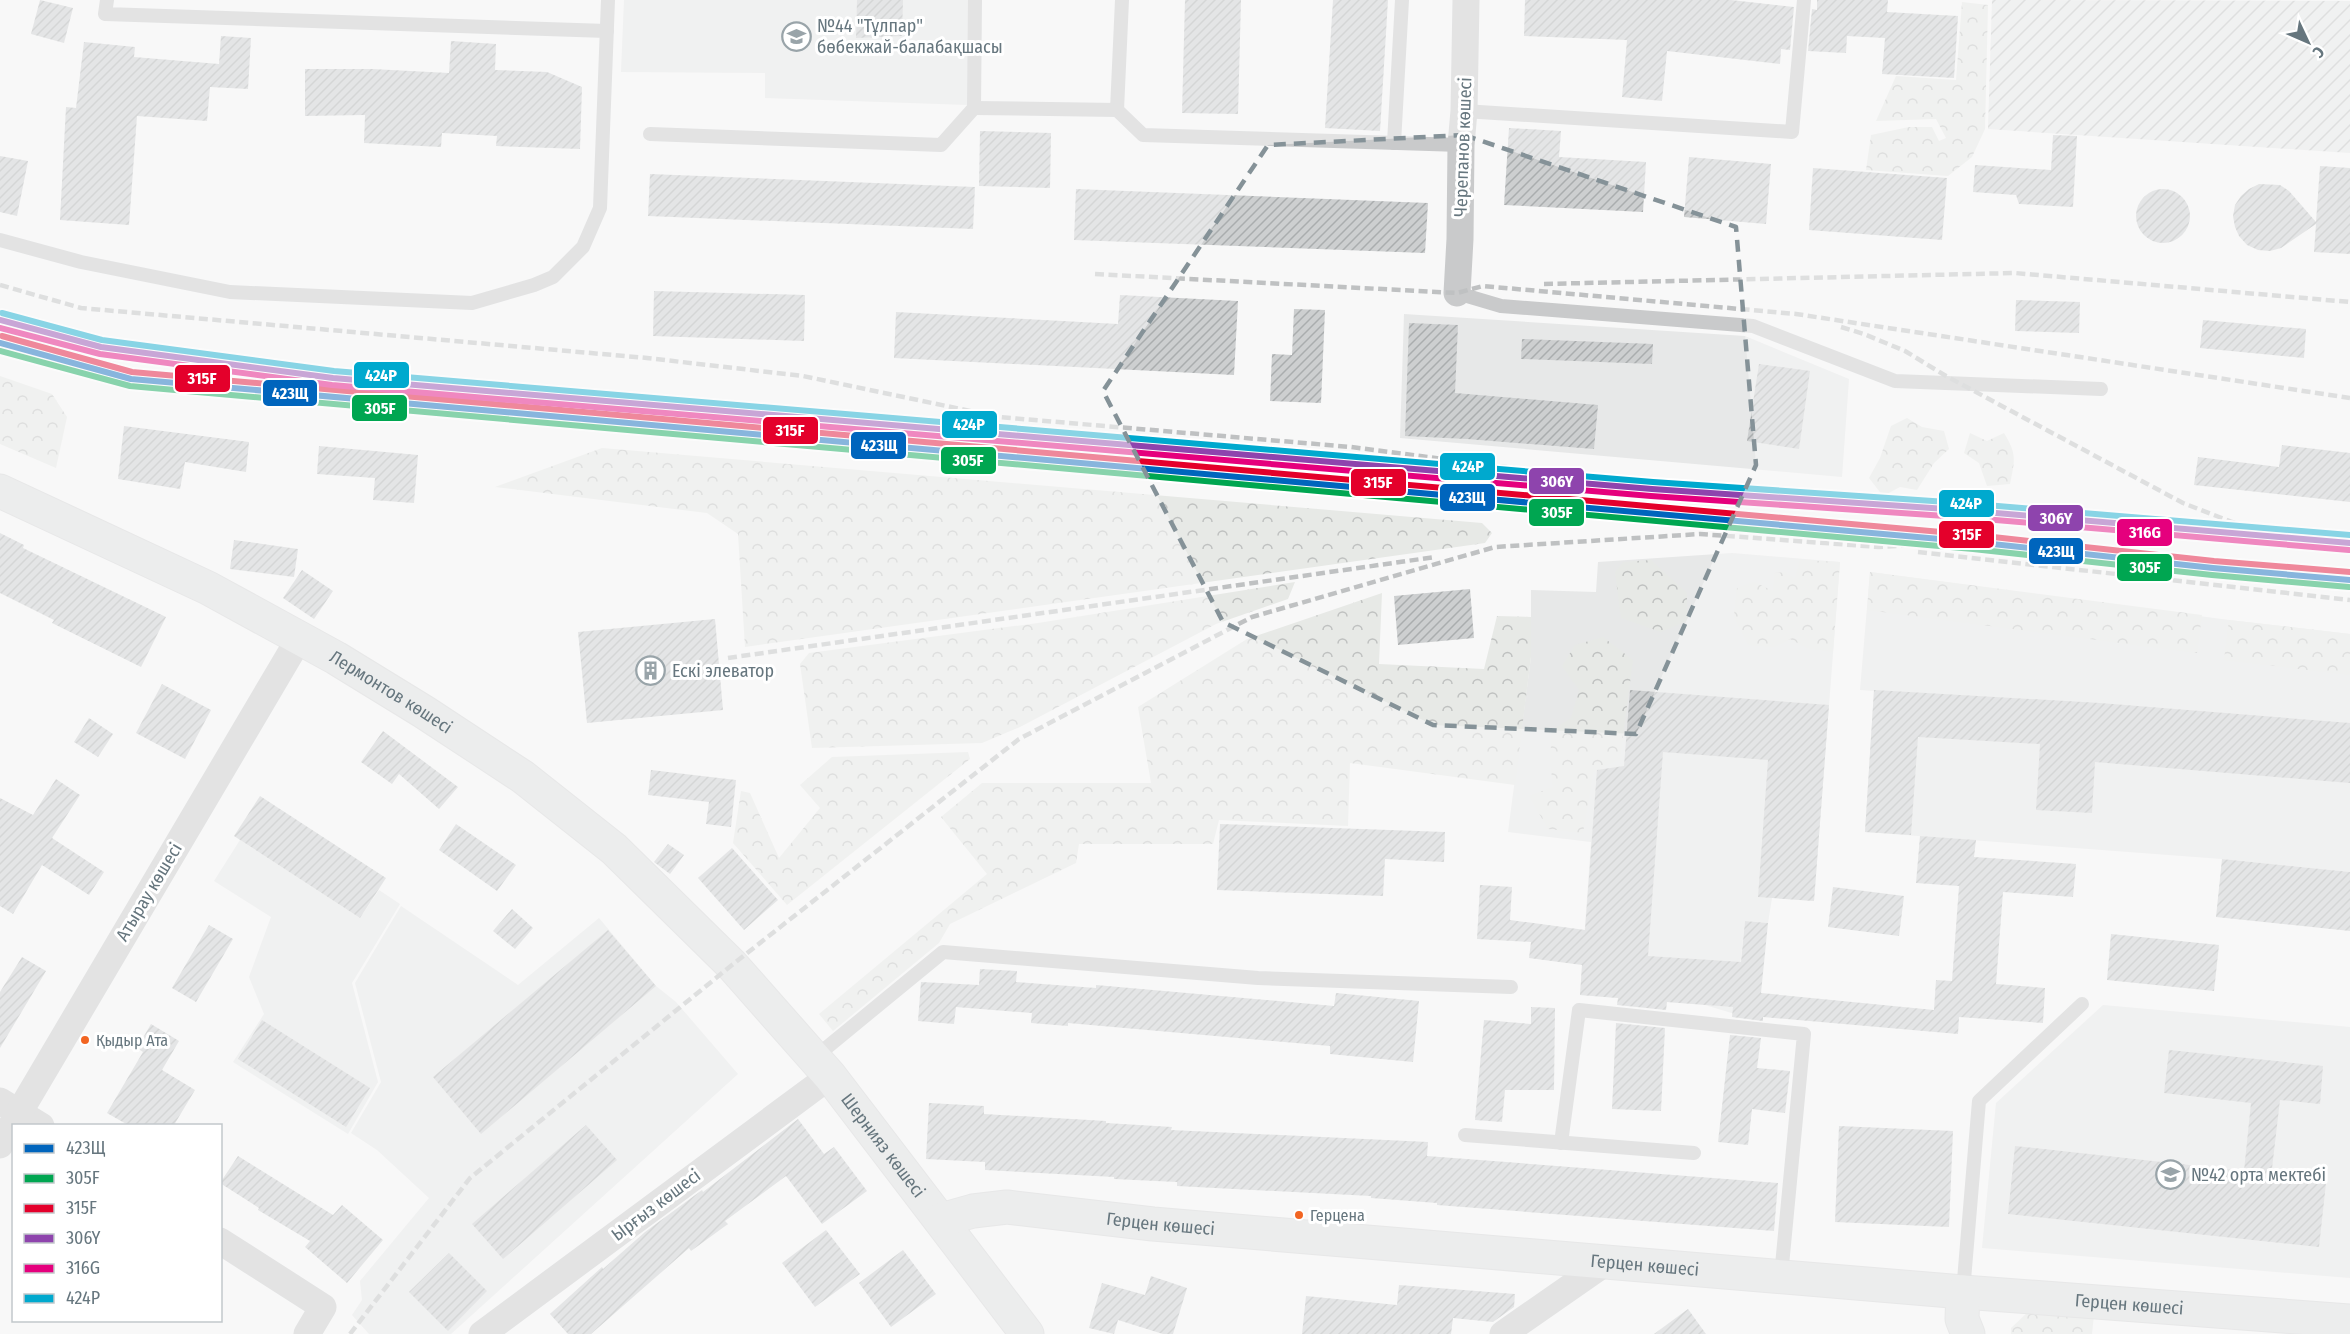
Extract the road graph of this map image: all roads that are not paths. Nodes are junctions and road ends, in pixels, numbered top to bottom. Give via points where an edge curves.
1 (107, 0) edge
2 (608, 0) edge
3 (975, 0) edge
4 (1122, 0) edge
5 (1402, 0) edge
6 (1466, 0) edge
7 (1804, 0) edge
8 (607, 31) junction
9 (974, 108) junction
10 (1117, 110) junction
11 (1464, 111) junction
12 (650, 134) dead end
13 (1394, 143) junction
14 (1461, 145) junction
15 (0, 240) edge
16 (1458, 293) joint
17 (2101, 389) dead end
18 (0, 491) edge
19 (299, 639) junction
20 (732, 965) joint
21 (1511, 987) dead end
22 (2082, 1004) dead end
23 (822, 1067) junction
24 (20, 1113) edge
25 (12, 1126) edge
26 (1465, 1135) dead end
27 (1561, 1143) junction
28 (0, 1145) edge
29 (1694, 1153) dead end
30 (941, 1220) junction
31 (222, 1242) edge
32 (1608, 1261) junction
33 (1781, 1276) junction
34 (1963, 1292) junction
35 (2350, 1321) edge
36 (2304, 1326) edge
37 (307, 1334) edge
38 (482, 1334) edge
39 (1027, 1334) edge
40 (1503, 1334) edge
41 (1968, 1334) edge

1 - 8 lane via 105,14
2 - 8 lane
3 - 9 lane
4 - 10 lane
5 - 13 lane
6 - 11 street, Черепанов көшесі
7 - 11 lane via 1792,132
8 - 15 lane via 600,208 583,247 553,277 534,285 472,303 231,292 81,262
9 - 10 lane
9 - 12 lane via 941,145
10 - 13 lane via 1143,135
11 - 14 street, Черепанов көшесі
13 - 14 lane
14 - 16 street, Черепанов көшесі
16 - 17 lane via 1501,306 1753,326 1895,381
18 - 19 street, Лермонтов көшесі via 208,588
19 - 20 street, Лермонтов көшесі via 424,712 523,777 614,849
19 - 24 street, Атырау көшесі
20 - 23 street, Шернияз көшесі
21 - 23 lane via 1258,978 943,952
22 - 34 lane via 1979,1101
23 - 30 street, Шернияз көшесі
23 - 38 street, Ырғыз көшесі
25 - 28 street, Атырау көшесі
26 - 27 lane
27 - 29 lane
27 - 33 lane via 1579,1010 1804,1034
30 - 32 street, Герцен көшесі via 1007,1207 1153,1224
30 - 39 street, Шернияз көшесі
31 - 37 street via 322,1307
32 - 33 street, Герцен көшесі
32 - 40 street
33 - 34 street, Герцен көшесі
34 - 36 street, Герцен көшесі
34 - 41 street via 1962,1319
35 - 36 street, Герцен көшесі

